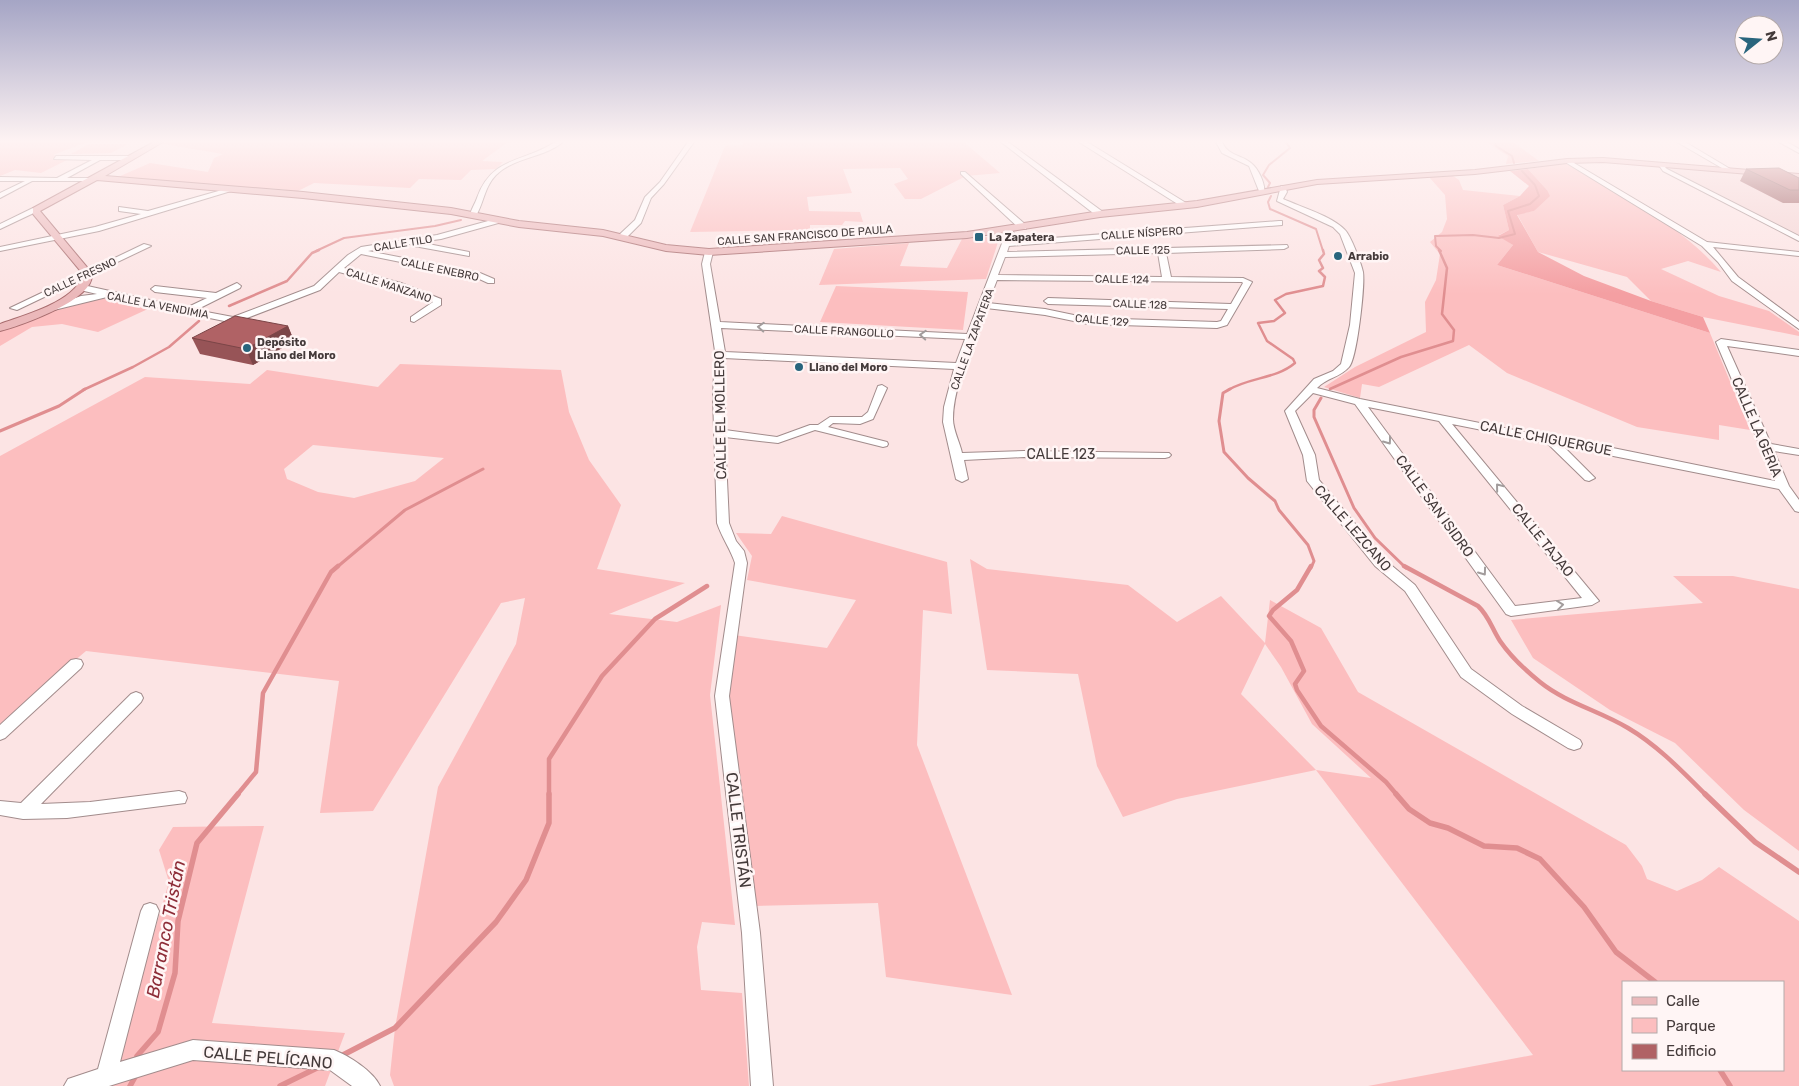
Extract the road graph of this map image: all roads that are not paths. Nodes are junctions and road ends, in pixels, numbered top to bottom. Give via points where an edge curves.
1 (66, 193) edge
2 (220, 193) edge
3 (265, 193) edge
4 (482, 193) edge
5 (652, 193) edge
6 (985, 193) edge
7 (1072, 193) edge
8 (1165, 193) edge
9 (1258, 193) edge
10 (1284, 193) edge
11 (1620, 193) edge
12 (1709, 193) edge
13 (1187, 206) junction
14 (36, 210) junction
15 (122, 210) dead end
16 (153, 212) junction
17 (473, 214) junction
18 (1100, 214) junction
19 (499, 220) junction
20 (1279, 223) dead end
21 (0, 227) edge
22 (1023, 227) junction
23 (1007, 230) junction
24 (57, 237) junction
25 (622, 237) junction
26 (1799, 239) edge
27 (407, 243) junction
28 (1006, 244) junction
29 (1705, 244) junction
30 (147, 246) dead end
31 (1284, 246) dead end
32 (0, 249) edge
33 (1161, 250) junction
34 (360, 252) junction
35 (709, 252) junction
36 (466, 254) dead end
37 (1799, 254) edge
38 (1002, 255) junction
39 (338, 269) junction
40 (88, 274) junction
41 (995, 277) junction
42 (1167, 279) junction
43 (491, 281) dead end
44 (237, 286) dead end
45 (83, 288) junction
46 (1050, 288) junction
47 (155, 289) dead end
48 (108, 296) junction
49 (216, 296) junction
50 (984, 305) junction
51 (1233, 307) junction
52 (14, 308) dead end
53 (49, 309) junction
54 (186, 311) junction
55 (1045, 312) junction
56 (414, 319) dead end
57 (234, 320) joint
58 (717, 325) junction
59 (1799, 326) edge
60 (0, 328) edge
61 (972, 338) junction
62 (1798, 354) edge
63 (720, 355) junction
64 (960, 366) junction
65 (882, 388) dead end
66 (1310, 389) junction
67 (1359, 402) junction
68 (1441, 417) junction
69 (820, 428) junction
70 (721, 433) junction
71 (1549, 438) junction
72 (883, 444) dead end
73 (1766, 447) junction
74 (1799, 452) edge
75 (1165, 455) dead end
76 (958, 457) junction
77 (1589, 478) dead end
78 (962, 479) dead end
79 (1783, 486) junction
80 (1799, 508) edge
81 (739, 574) joint
82 (1511, 611) joint
83 (76, 664) dead end
84 (136, 698) dead end
85 (0, 734) edge
86 (1574, 744) dead end
87 (179, 798) dead end
88 (0, 808) edge
89 (24, 812) junction
90 (150, 911) dead end
91 (106, 1076) junction
92 (75, 1086) edge
93 (369, 1086) edge
94 (762, 1086) edge

1 - 14 main road
2 - 16 street
3 - 17 main road, CALLE SAN FRANCISCO DE PAULA
4 - 17 street
5 - 25 street via 638,221
6 - 22 street
7 - 18 street
8 - 13 street
9 - 13 main road, CALLE SAN FRANCISCO DE PAULA
10 - 66 street, CALLE LEZCANO via 1279,200 1336,226 1344,233 1359,273 1356,325 1346,365
11 - 29 street
12 - 26 street
13 - 18 main road, CALLE SAN FRANCISCO DE PAULA
14 - 21 street
14 - 24 main road
15 - 16 street
16 - 24 street
17 - 19 main road, CALLE SAN FRANCISCO DE PAULA
18 - 22 main road, CALLE SAN FRANCISCO DE PAULA
19 - 25 main road, CALLE SAN FRANCISCO DE PAULA
19 - 27 street, CALLE TILO
20 - 28 street, CALLE NÍSPERO
22 - 23 main road, CALLE SAN FRANCISCO DE PAULA
23 - 28 street, CALLE LA ZAPATERA via 1010,233
23 - 35 main road, CALLE SAN FRANCISCO DE PAULA
24 - 32 street
24 - 40 main road
25 - 35 main road, CALLE SAN FRANCISCO DE PAULA via 666,248
27 - 34 street, CALLE TILO
27 - 36 street
28 - 38 street, CALLE LA ZAPATERA
29 - 37 street
29 - 59 street via 1735,279
30 - 40 street, CALLE FRESNO
31 - 33 street, CALLE 125
33 - 38 street, CALLE 125
33 - 42 street
34 - 39 street, CALLE TILO
34 - 43 street, CALLE ENEBRO
35 - 58 street, CALLE EL MOLLERO via 706,264
38 - 41 street, CALLE LA ZAPATERA
39 - 56 street, CALLE MANZANO via 438,301
39 - 57 street, CALLE TILO via 318,288
40 - 45 main road
40 - 52 street, CALLE FRESNO
41 - 46 street, CALLE 124
41 - 50 street, CALLE LA ZAPATERA
42 - 46 street, CALLE 124
42 - 51 street, CALLE 124 via 1248,282
44 - 49 street
45 - 48 street, CALLE LA VENDIMIA
45 - 53 main road
46 - 51 street, CALLE 128
46 - 55 street
47 - 49 street
48 - 53 street via 84,298
48 - 54 street, CALLE LA VENDIMIA
49 - 54 street
50 - 55 street, CALLE 129
50 - 61 street, CALLE LA ZAPATERA
51 - 55 street, CALLE 129 via 1222,325 1088,321
53 - 60 main road
54 - 57 street, CALLE LA VENDIMIA
61 -> 58 street, CALLE FRANGOLLO
58 - 63 street, CALLE EL MOLLERO
61 - 64 street, CALLE LA ZAPATERA
62 - 73 street, CALLE LA GERIA via 1721,342
63 - 64 street
63 - 70 street, CALLE EL MOLLERO via 718,396
64 - 76 street, CALLE LA ZAPATERA via 948,408 948,422
65 - 69 street via 869,418 830,420
66 - 67 street, CALLE CHIGUERGUE
66 - 86 street, CALLE LEZCANO via 1290,411 1309,455 1313,481 1380,563 1410,588 1466,673 1517,710
67 - 68 street, CALLE CHIGUERGUE
67 -> 82 street, CALLE SAN ISIDRO
68 - 71 street, CALLE CHIGUERGUE
82 -> 68 street, CALLE TAJAO via 1592,601
69 - 70 street via 806,429 778,440
69 - 72 street
70 - 81 street, CALLE EL MOLLERO via 723,522 730,542 741,557
71 - 77 street
71 - 79 street, CALLE CHIGUERGUE
73 - 74 street
73 - 79 street, CALLE LA GERIA
75 - 76 street, CALLE 123
76 - 78 street, CALLE LA ZAPATERA
79 - 80 street, CALLE LA GERIA
81 - 94 street, CALLE TRISTÁN via 722,696 752,933
83 - 85 street
84 - 89 street
87 - 89 street via 63,812
88 - 89 street
90 - 91 street
91 - 92 street, CALLE PELÍCANO
91 - 93 street, CALLE PELÍCANO via 193,1050 334,1060

